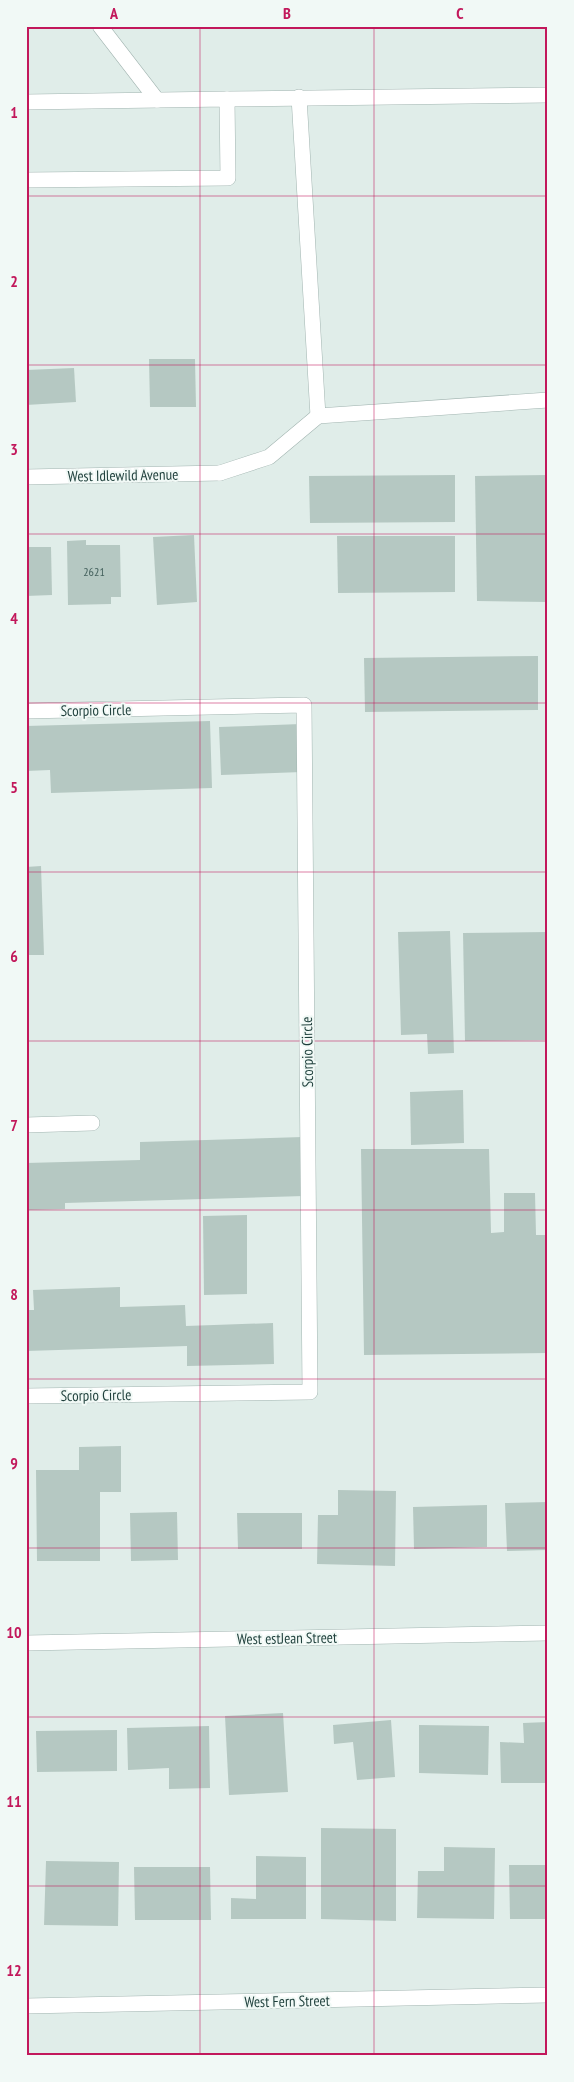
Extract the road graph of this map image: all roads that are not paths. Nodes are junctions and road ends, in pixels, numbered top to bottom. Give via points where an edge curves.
1 (100, 26) edge
2 (548, 95) edge
3 (299, 97) junction
4 (227, 99) junction
5 (157, 100) junction
6 (26, 102) edge
7 (26, 180) edge
8 (548, 400) edge
9 (318, 416) junction
10 (26, 477) edge
11 (26, 711) edge
12 (92, 1124) dead end
13 (26, 1125) edge
14 (26, 1396) edge
15 (548, 1633) edge
16 (26, 1643) edge
17 (548, 1995) edge
18 (26, 2006) edge

1 - 5 street
2 - 3 street
3 - 4 street
3 - 9 street
4 - 5 street
4 - 7 street via 228,178
5 - 6 street
8 - 9 street
9 - 10 street, West Idlewild Avenue via 269,458 220,473
11 - 14 street, Scorpio Circle via 304,705 310,1392
12 - 13 street
15 - 16 street, West estJean Street
17 - 18 street, West Fern Street

